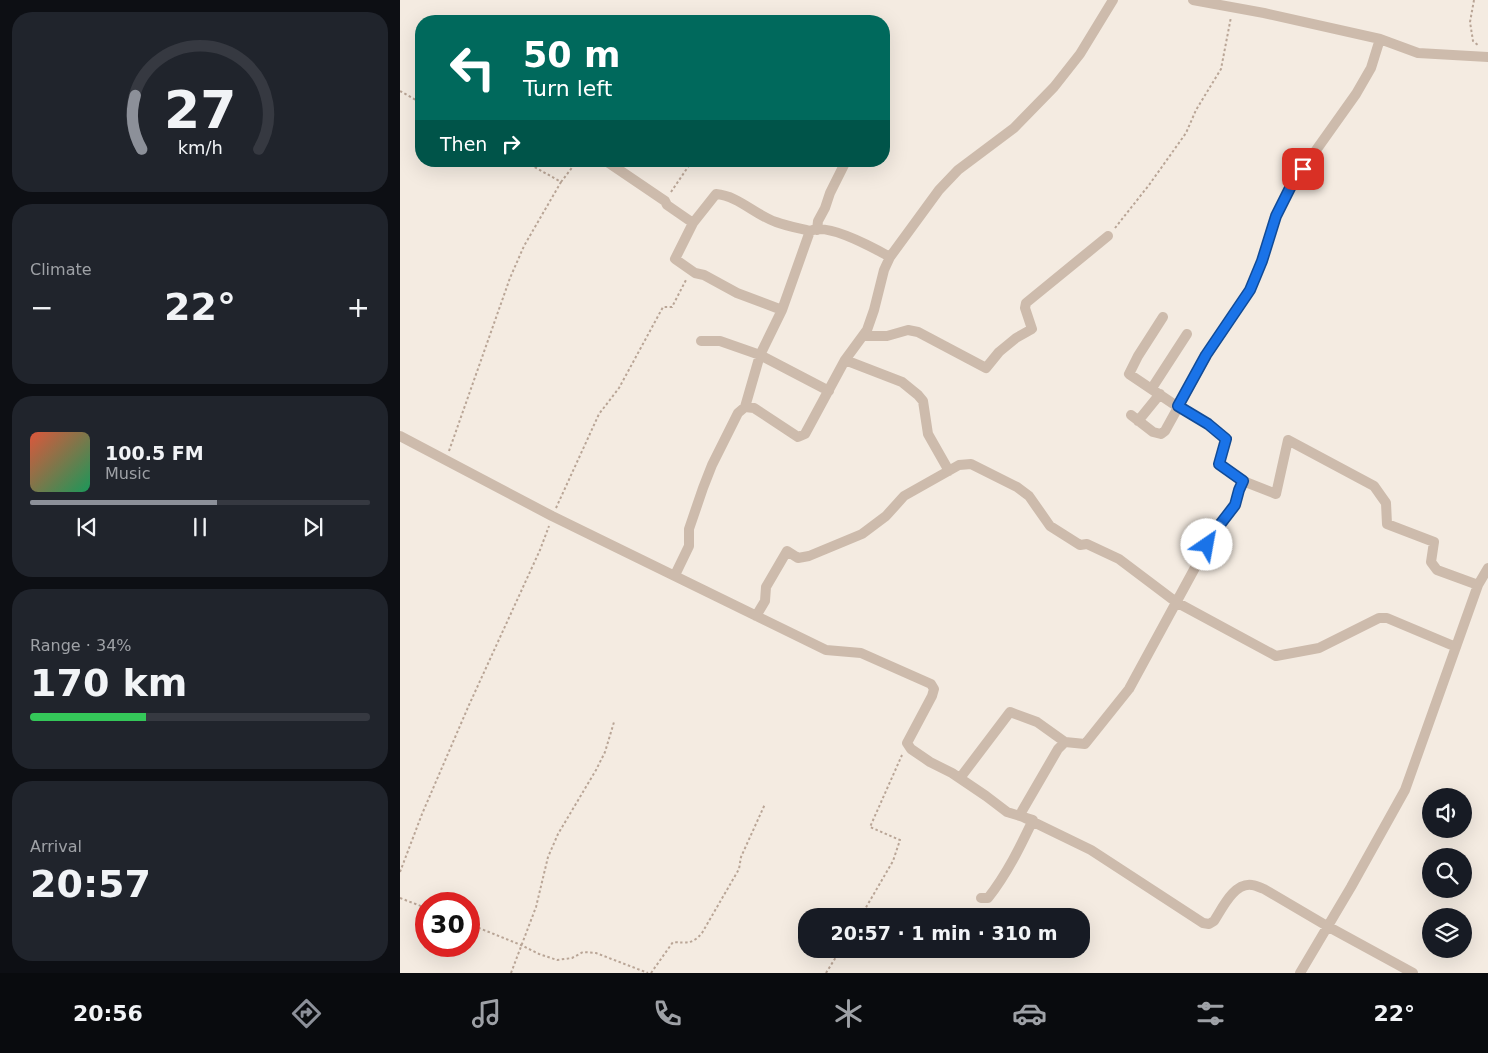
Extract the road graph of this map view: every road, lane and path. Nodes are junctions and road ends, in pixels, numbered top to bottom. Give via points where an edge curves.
1 (1113, 0) edge
2 (1193, 0) edge
3 (1474, 0) edge
4 (1232, 7) junction
5 (1380, 39) junction
6 (1473, 41) dead end
7 (1488, 57) edge
8 (400, 91) edge
9 (415, 100) edge
10 (535, 167) edge
11 (572, 167) edge
12 (615, 167) edge
13 (688, 167) edge
14 (843, 167) edge
15 (561, 182) junction
16 (665, 201) junction
17 (693, 223) junction
18 (813, 230) junction
19 (1108, 236) joint
20 (890, 256) junction
21 (695, 273) junction
22 (782, 310) junction
23 (1163, 317) dead end
24 (1187, 334) dead end
25 (863, 336) junction
26 (701, 341) dead end
27 (760, 355) junction
28 (845, 360) junction
29 (829, 391) junction
30 (1156, 391) junction
31 (1178, 406) junction
32 (745, 407) junction
33 (400, 436) edge
34 (446, 460) junction
35 (949, 471) junction
36 (1243, 481) junction
37 (552, 516) junction
38 (1488, 568) edge
39 (675, 575) junction
40 (1478, 585) junction
41 (1176, 602) junction
42 (756, 616) junction
43 (1456, 647) junction
44 (614, 722) dead end
45 (1065, 742) junction
46 (907, 743) junction
47 (960, 778) junction
48 (765, 804) dead end
49 (1033, 820) junction
50 (400, 872) edge
51 (400, 898) edge
52 (981, 898) dead end
53 (415, 904) edge
54 (866, 908) edge
55 (1327, 926) junction
56 (480, 928) edge
57 (521, 945) junction
58 (835, 958) edge
59 (511, 973) edge
60 (650, 973) edge
61 (826, 973) edge
62 (1300, 973) edge
63 (1413, 973) edge

1 - 20 street via 1080,54 1054,87 1014,128 958,170
2 - 4 street
3 - 6 path via 1470,22
4 - 5 street
4 - 19 path via 1221,69 1186,133
5 - 7 street via 1418,53
5 - 31 street via 1371,68 1356,94 1292,184 1276,216 1250,290 1206,355
8 - 9 path
10 - 15 path
11 - 15 path
12 - 16 street
13 - 16 path
14 - 18 street
15 - 34 path via 524,246 510,278
16 - 17 street
17 - 18 street via 716,194 722,194 775,222
17 - 21 street via 675,258
18 - 20 street via 837,233
18 - 22 street
19 - 25 street via 1026,303 1032,329 1016,338 986,368 918,332 908,330 887,336
20 - 25 street
21 - 22 street
21 - 37 path via 688,276 672,307 663,307 619,388 599,414
22 - 27 street
23 - 30 street via 1129,374
24 - 30 street
25 - 28 street
26 - 27 street via 720,341
27 - 29 street
27 - 32 street
28 - 29 street
28 - 35 street via 902,382 918,395 923,401 928,434
29 - 32 street via 805,434 798,437 754,408
30 - 31 street
30 - 31 street via 1134,418 1153,432 1162,434
31 - 36 street via 1226,439 1219,464
32 - 39 street via 738,413 712,465 689,529 689,546
33 - 34 street
34 - 37 street
35 - 41 street via 959,465 971,464 1017,487 1029,496 1050,526 1080,545 1087,544 1119,559
35 - 42 street via 904,496 886,516 862,534 804,557 798,558 787,551 766,587 764,601
36 - 40 street via 1276,494 1288,440 1374,486 1386,503 1387,524 1434,542 1430,562 1437,570
36 - 41 street via 1235,505 1215,531
37 - 39 street
37 - 50 path via 540,550 448,752
38 - 40 street
39 - 42 street
40 - 43 street
41 - 43 street via 1276,656 1319,648 1379,618 1387,618
41 - 45 street via 1129,689 1085,744
42 - 46 street via 826,650 861,653 931,684 934,689 932,696
43 - 55 street via 1405,790
44 - 57 path via 605,752 548,857 536,907
45 - 47 street via 1037,722 1010,712
45 - 49 street via 1022,811 1021,816
46 - 47 street via 924,758
46 - 54 path via 870,827 900,840 893,861
47 - 49 street via 1007,812
48 - 60 path via 738,870 702,933 689,943 674,942
49 - 52 street via 996,889 988,898
49 - 55 street via 1091,850 1203,923 1214,921 1238,888 1253,885
51 - 53 path
55 - 62 street
55 - 63 street
56 - 57 path
57 - 59 path
57 - 60 path via 558,960 583,952 596,953
58 - 61 path

